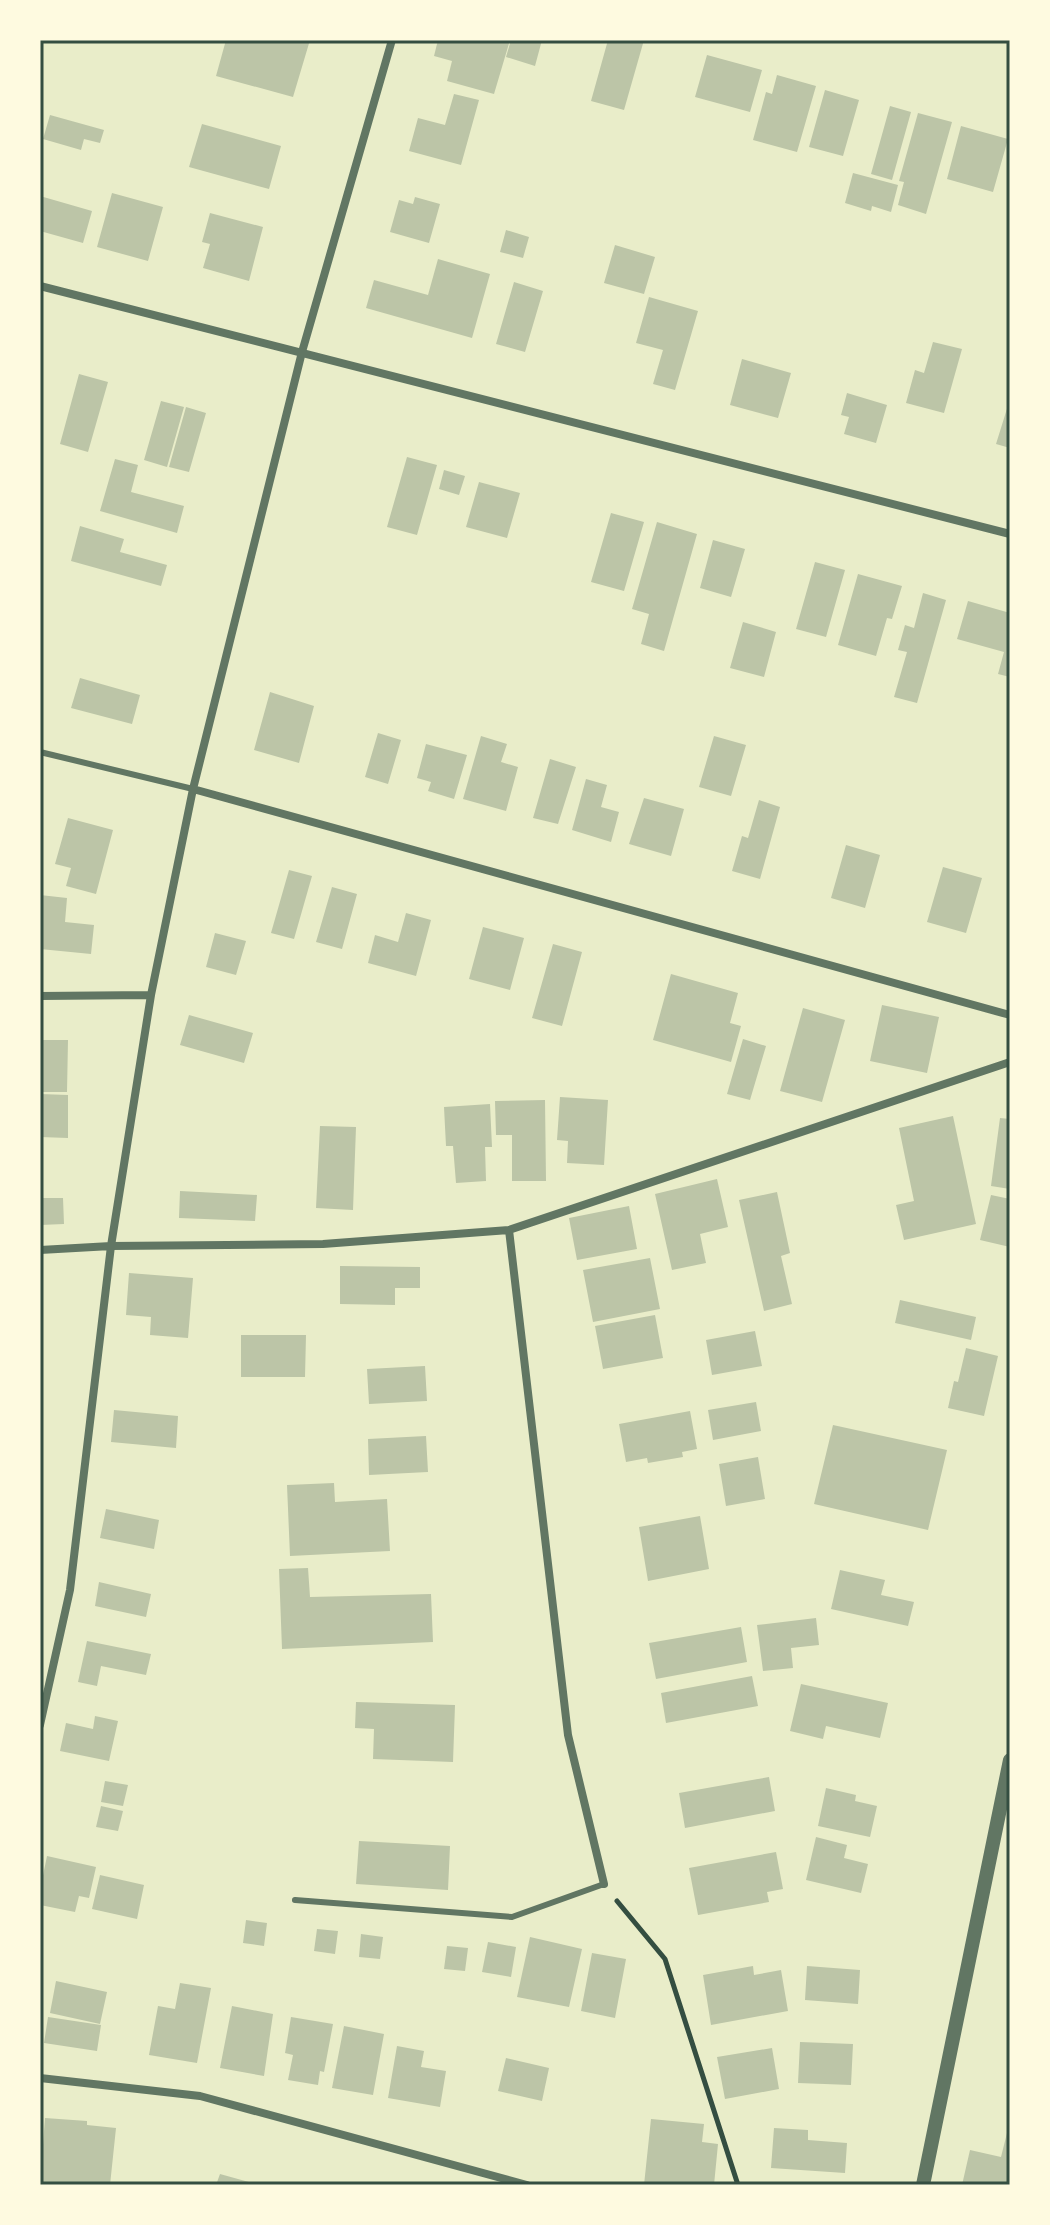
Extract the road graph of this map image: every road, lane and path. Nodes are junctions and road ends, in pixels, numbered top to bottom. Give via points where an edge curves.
1 (392, 40) edge
2 (40, 286) edge
3 (302, 352) junction
4 (1010, 534) edge
5 (40, 752) edge
6 (193, 789) junction
7 (151, 995) junction
8 (40, 996) edge
9 (1010, 1015) edge
10 (1010, 1062) edge
11 (509, 1230) junction
12 (111, 1246) junction
13 (40, 1250) edge
14 (40, 1725) edge
15 (1010, 1760) edge
16 (604, 1884) junction
17 (295, 1900) dead end
18 (40, 2078) edge
19 (527, 2185) edge
20 (738, 2185) edge
21 (923, 2185) edge

1 - 3 street
2 - 3 street
3 - 4 street
3 - 6 street
5 - 6 lane
6 - 7 street
6 - 9 street
7 - 8 street
7 - 12 street
10 - 11 street
11 - 12 street via 323,1244
11 - 16 street via 568,1735
12 - 13 street
12 - 14 street via 70,1590
15 - 21 street
16 - 17 lane via 512,1917
16 - 20 path via 665,1959
18 - 19 street via 200,2096

